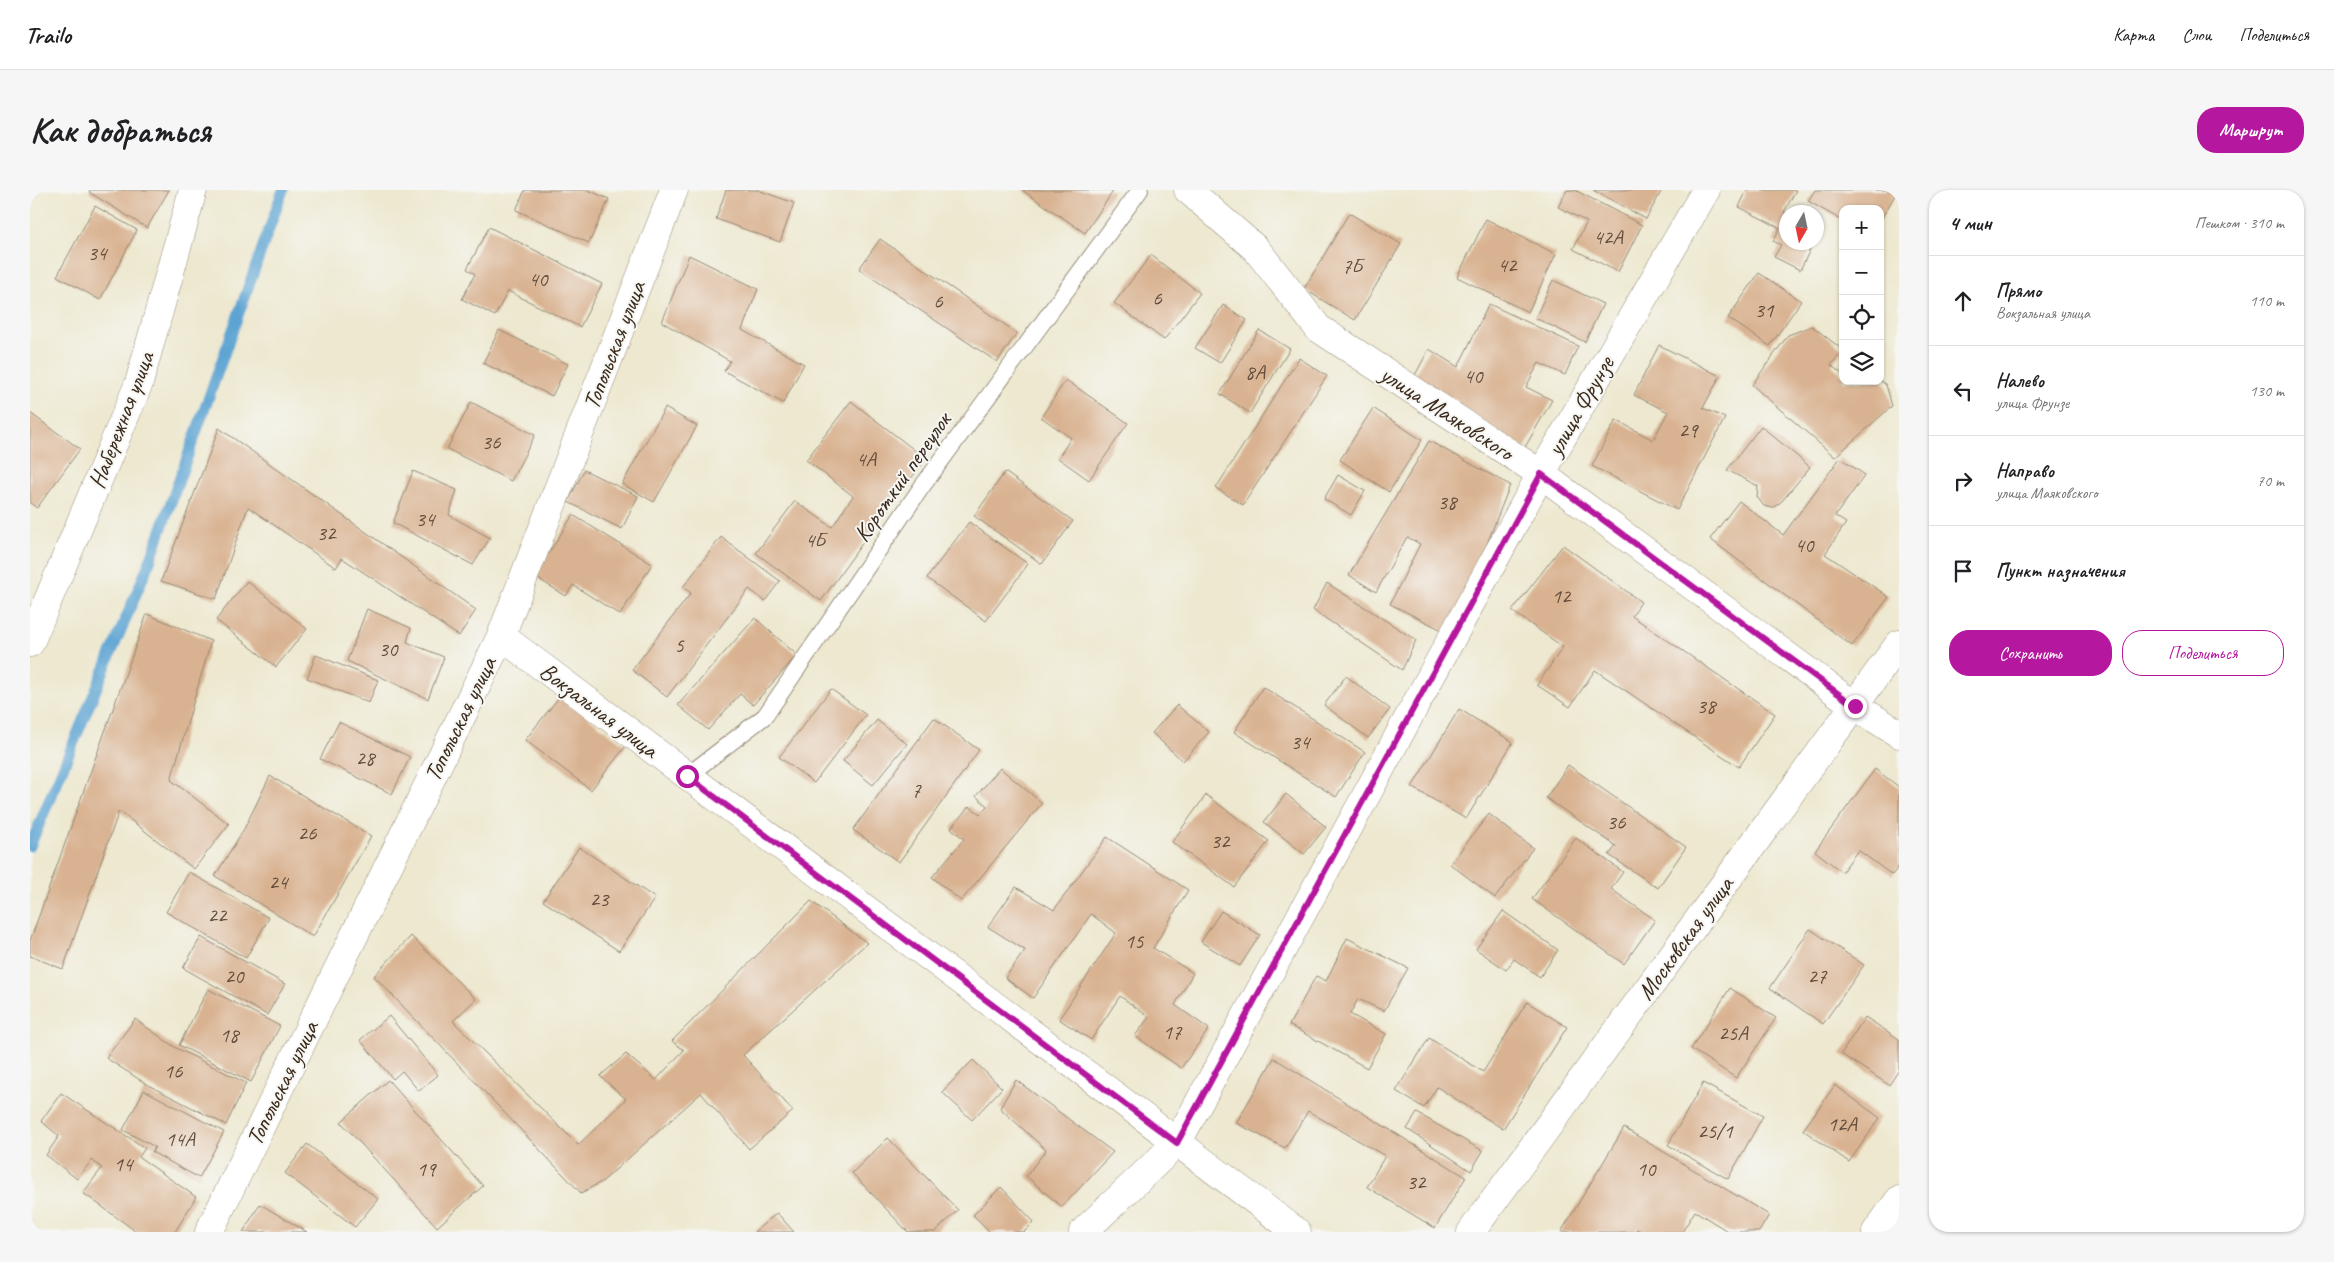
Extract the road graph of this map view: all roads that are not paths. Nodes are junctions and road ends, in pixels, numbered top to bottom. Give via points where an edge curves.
1 (193, 190) edge
2 (674, 190) edge
3 (1140, 190) edge
4 (1188, 190) edge
5 (1706, 190) edge
6 (1541, 474) junction
7 (501, 636) junction
8 (30, 643) edge
9 (1899, 644) edge
10 (1855, 706) junction
11 (1899, 734) edge
12 (687, 776) junction
13 (1177, 1143) junction
14 (1899, 1200) edge
15 (209, 1232) edge
16 (1083, 1232) edge
17 (1297, 1232) edge
18 (1471, 1232) edge
19 (1876, 1232) edge

1 - 8 street, Набережная улица via 139,383
2 - 7 street, Топольская улица
3 - 12 lane, Короткий переулок via 921,488 765,716
4 - 6 street, улица Маяковского via 1256,249 1318,328
5 - 6 street, улица Фрунзе
6 - 10 street, улица Маяковского
6 - 13 street, улица Фрунзе
7 - 12 street, Вокзальная улица
7 - 15 street, Топольская улица
9 - 10 street, Московская улица
10 - 11 street, улица Маяковского
10 - 18 street, Московская улица
12 - 13 street, Вокзальная улица
13 - 16 street, улица Фрунзе
13 - 17 street, Вокзальная улица
14 - 19 street

